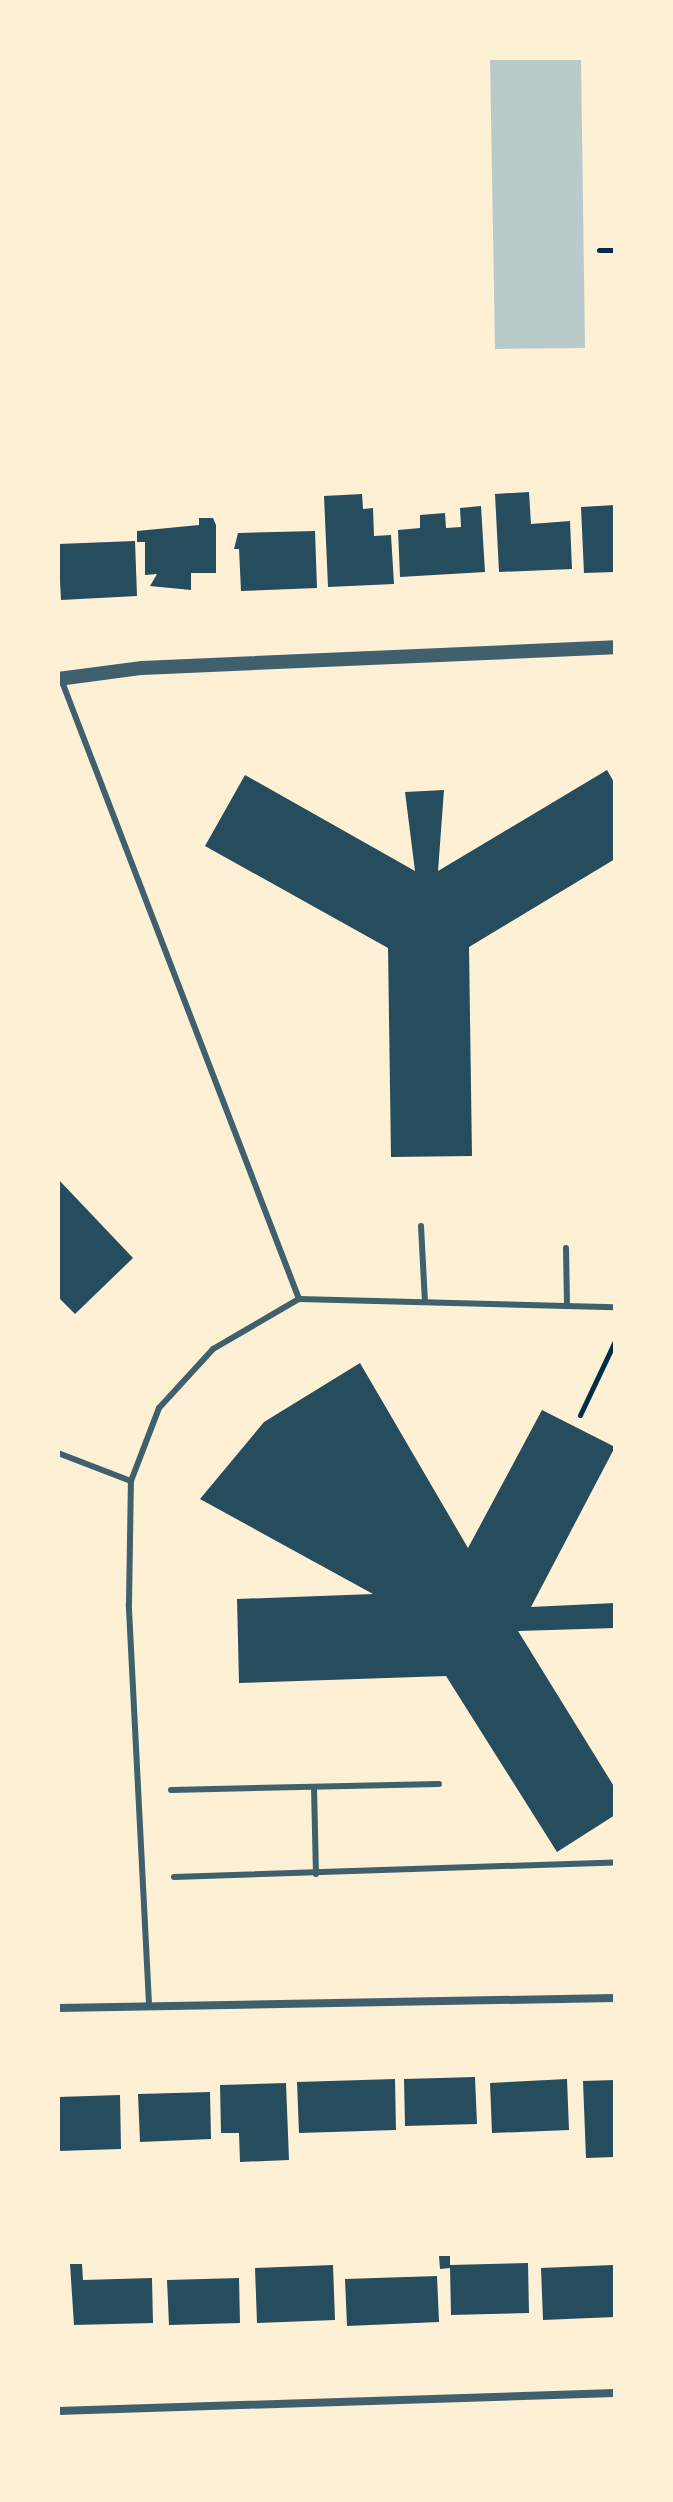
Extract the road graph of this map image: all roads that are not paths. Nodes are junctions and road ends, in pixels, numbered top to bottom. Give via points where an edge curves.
1 (615, 647) edge
2 (59, 679) edge
3 (421, 1226) dead end
4 (566, 1248) dead end
5 (299, 1299) junction
6 (425, 1302) junction
7 (567, 1305) junction
8 (615, 1307) edge
9 (58, 1453) edge
10 (131, 1481) junction
11 (439, 1784) dead end
12 (314, 1787) junction
13 (171, 1790) dead end
14 (615, 1862) edge
15 (316, 1874) junction
16 (174, 1877) dead end
17 (615, 1998) edge
18 (149, 2004) junction
19 (58, 2008) edge
20 (615, 2393) edge
21 (58, 2411) edge

1 - 2 street via 142,668
2 - 5 lane
3 - 6 lane
4 - 7 lane
5 - 6 lane
5 - 10 lane via 205,1358 159,1408
6 - 7 lane
7 - 8 lane
9 - 10 lane
10 - 18 lane via 129,1604
11 - 12 lane
12 - 13 lane
12 - 15 lane
14 - 15 lane
15 - 16 lane
17 - 18 street
18 - 19 street
20 - 21 street

